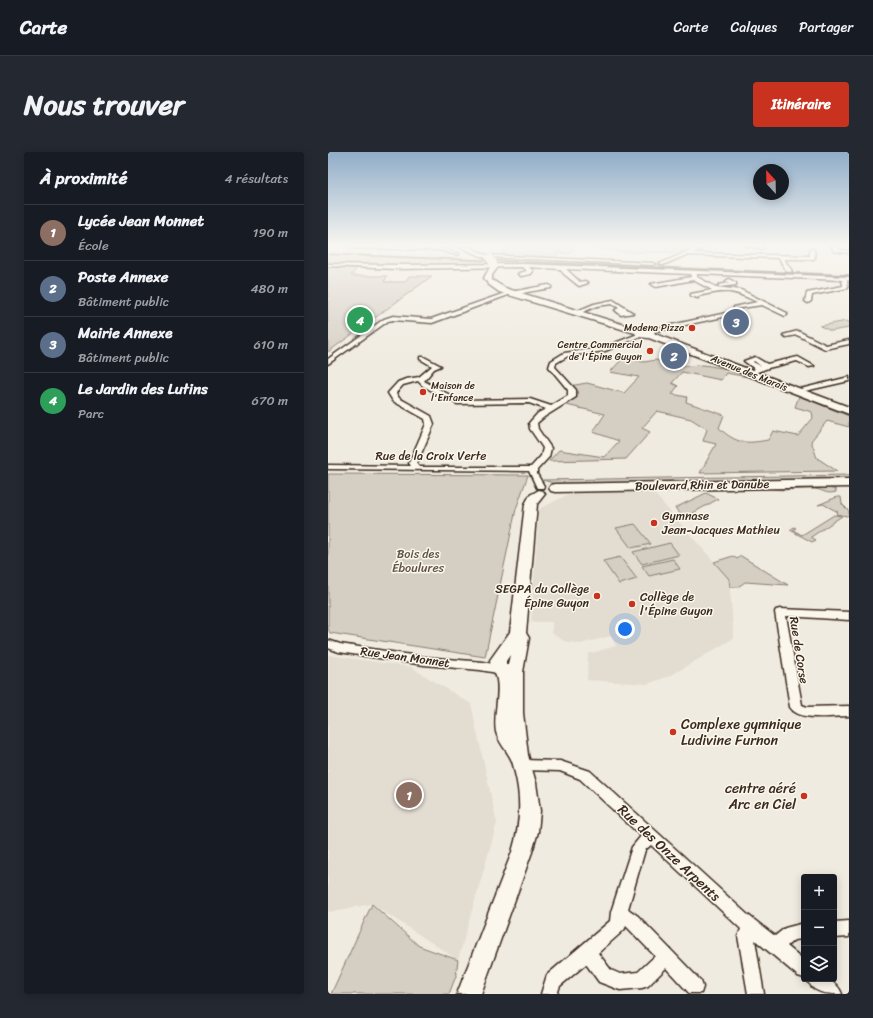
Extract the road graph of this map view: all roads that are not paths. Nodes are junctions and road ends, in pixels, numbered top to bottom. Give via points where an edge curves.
1 (494, 285) edge
2 (527, 285) dead end
3 (724, 285) edge
4 (846, 285) edge
5 (549, 287) dead end
6 (711, 287) joint
7 (532, 289) junction
8 (720, 290) junction
9 (512, 293) junction
10 (696, 297) dead end
11 (624, 300) dead end
12 (808, 301) dead end
13 (613, 302) junction
14 (762, 303) junction
15 (736, 308) dead end
16 (578, 312) junction
17 (627, 313) dead end
18 (785, 314) dead end
19 (726, 315) dead end
20 (687, 323) junction
21 (647, 332) junction
22 (786, 335) dead end
23 (847, 344) edge
24 (422, 358) dead end
25 (328, 362) edge
26 (811, 366) dead end
27 (750, 373) junction
28 (421, 379) junction
29 (849, 379) edge
30 (837, 381) junction
31 (849, 388) edge
32 (796, 391) junction
33 (553, 409) junction
34 (849, 411) edge
35 (328, 467) edge
36 (416, 469) junction
37 (533, 469) junction
38 (849, 482) edge
39 (540, 490) junction
40 (849, 616) edge
41 (328, 644) edge
42 (507, 661) junction
43 (849, 712) edge
44 (520, 760) junction
45 (650, 836) junction
46 (619, 912) junction
47 (751, 928) junction
48 (849, 929) edge
49 (837, 930) edge
50 (801, 931) edge
51 (776, 948) junction
52 (587, 952) junction
53 (666, 957) junction
54 (801, 968) edge
55 (819, 982) edge
56 (694, 987) dead end
57 (469, 994) edge
58 (550, 994) edge
59 (756, 994) edge
60 (834, 994) edge

1 - 9 street, Avenue des Marais
2 - 7 street
3 - 6 street
4 - 12 street via 809,294
5 - 7 street
6 - 8 street
7 - 9 street
8 - 10 street via 693,295
8 - 14 street via 739,291
9 - 16 street, Avenue des Marais
9 - 25 street via 432,321 390,318
11 - 13 street
13 - 16 street
13 - 17 street
14 - 15 street
14 - 18 street
16 - 21 street, Avenue des Marais
19 - 20 street
20 - 21 street
20 - 21 street via 682,319 651,324
21 - 27 street, Avenue des Marais
21 - 33 street via 605,349 566,354 556,359 552,367 572,390 572,397
22 - 23 street via 798,333 825,347
24 - 28 street via 438,366 432,368
26 - 27 street via 798,359 763,367
27 - 32 street, Avenue des Marais
28 - 33 street via 425,385 457,402 530,401
28 - 36 street via 410,379 392,393 396,400 428,418 430,424 413,463
29 - 30 street
30 - 31 street
30 - 32 street
32 - 34 street, Avenue des Marais
33 - 37 street via 533,423 534,429 548,448 545,457
35 - 36 street, Rue de la Croix Verte
36 - 37 street, Rue de la Croix Verte
37 - 39 street
38 - 39 street, Boulevard Rhin et Danube via 554,488 555,492 550,494
39 - 42 street via 531,504 518,633 521,638
40 - 43 street, Rue de Corse via 780,612 796,707 806,712
41 - 42 street, Rue Jean Monnet via 339,648 424,661 486,668
42 - 44 street via 504,723 506,736
44 - 45 street, Rue des Onze Arpents via 560,766 585,775
44 - 57 street via 530,798 528,832
45 - 46 street via 639,847
45 - 47 street, Rue des Onze Arpents
46 - 52 street via 618,924
46 - 53 street via 632,921
47 - 51 street, Rue des Onze Arpents
47 - 59 street via 746,936
48 - 49 street
50 - 51 street via 785,936
51 - 54 street, Rue des Onze Arpents
52 - 53 street via 605,976 620,982 642,980
52 - 58 street via 553,981
53 - 56 street
55 - 60 street

